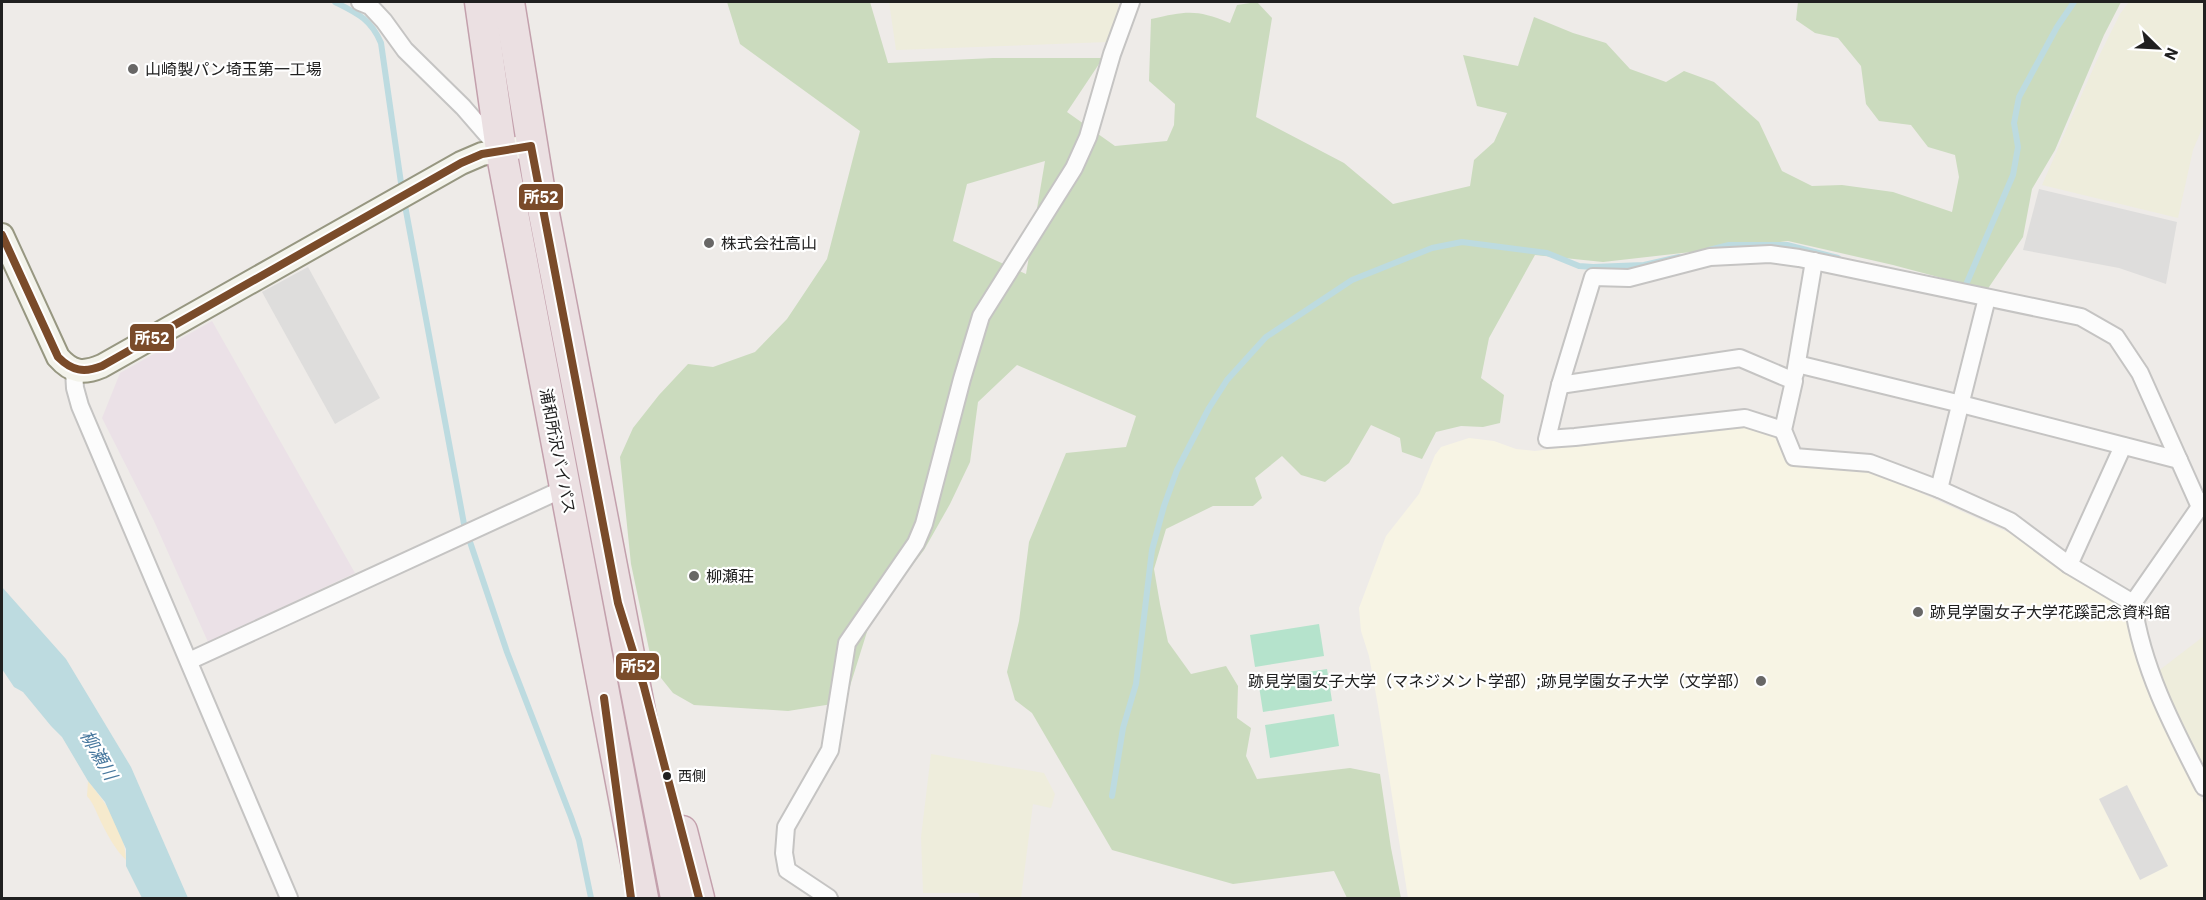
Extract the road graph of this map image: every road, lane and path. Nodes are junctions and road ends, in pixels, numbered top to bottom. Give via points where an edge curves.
1 (360, 2) edge
2 (480, 2) edge
3 (509, 2) edge
4 (1131, 2) edge
5 (531, 146) junction
6 (501, 150) junction
7 (2, 235) edge
8 (1814, 261) junction
9 (1987, 298) junction
10 (1797, 364) junction
11 (74, 371) junction
12 (1794, 381) junction
13 (1560, 385) junction
14 (1961, 404) junction
15 (1783, 430) junction
16 (2123, 446) junction
17 (2179, 460) junction
18 (565, 488) junction
19 (1939, 489) junction
20 (2202, 504) edge
21 (2069, 565) junction
22 (618, 603) junction
23 (2133, 603) junction
24 (189, 661) junction
25 (614, 751) junction
26 (2205, 787) edge
27 (289, 898) edge
28 (631, 898) edge
29 (643, 898) edge
30 (676, 898) edge
31 (699, 898) edge
32 (829, 898) edge

1 - 6 street via 370,6 405,50
2 - 6 highway, 浦和所沢バイパス
3 - 5 highway, 浦和所沢バイパス
4 - 32 street via 1078,158 981,316 916,543 847,643 830,750 786,827 784,853 787,870
5 - 6 main road
5 - 22 highway, 浦和所沢バイパス
6 - 11 main road via 461,163 102,366
6 - 18 highway, 浦和所沢バイパス
7 - 11 main road via 54,350
8 - 9 street
8 - 10 street
8 - 13 street via 1770,254 1710,257 1629,278 1593,277
9 - 14 street
9 - 17 street via 2081,317 2116,337 2140,373
10 - 12 street
10 - 14 street
11 - 24 street via 80,406
12 - 13 street via 1740,358
12 - 15 street
13 - 15 street via 1546,439 1745,418
14 - 16 street
14 - 19 street
15 - 19 street via 1794,457 1870,463
16 - 17 street
16 - 21 street
17 - 20 street
18 - 24 street
18 - 25 highway, 浦和所沢バイパス
19 - 21 street via 2010,521
20 - 23 street
21 - 23 street
22 - 30 highway, 浦和所沢バイパス
22 - 31 highway
23 - 26 street via 2136,625 2165,711
24 - 27 street
25 - 28 highway
25 - 29 highway, 浦和所沢バイパス

